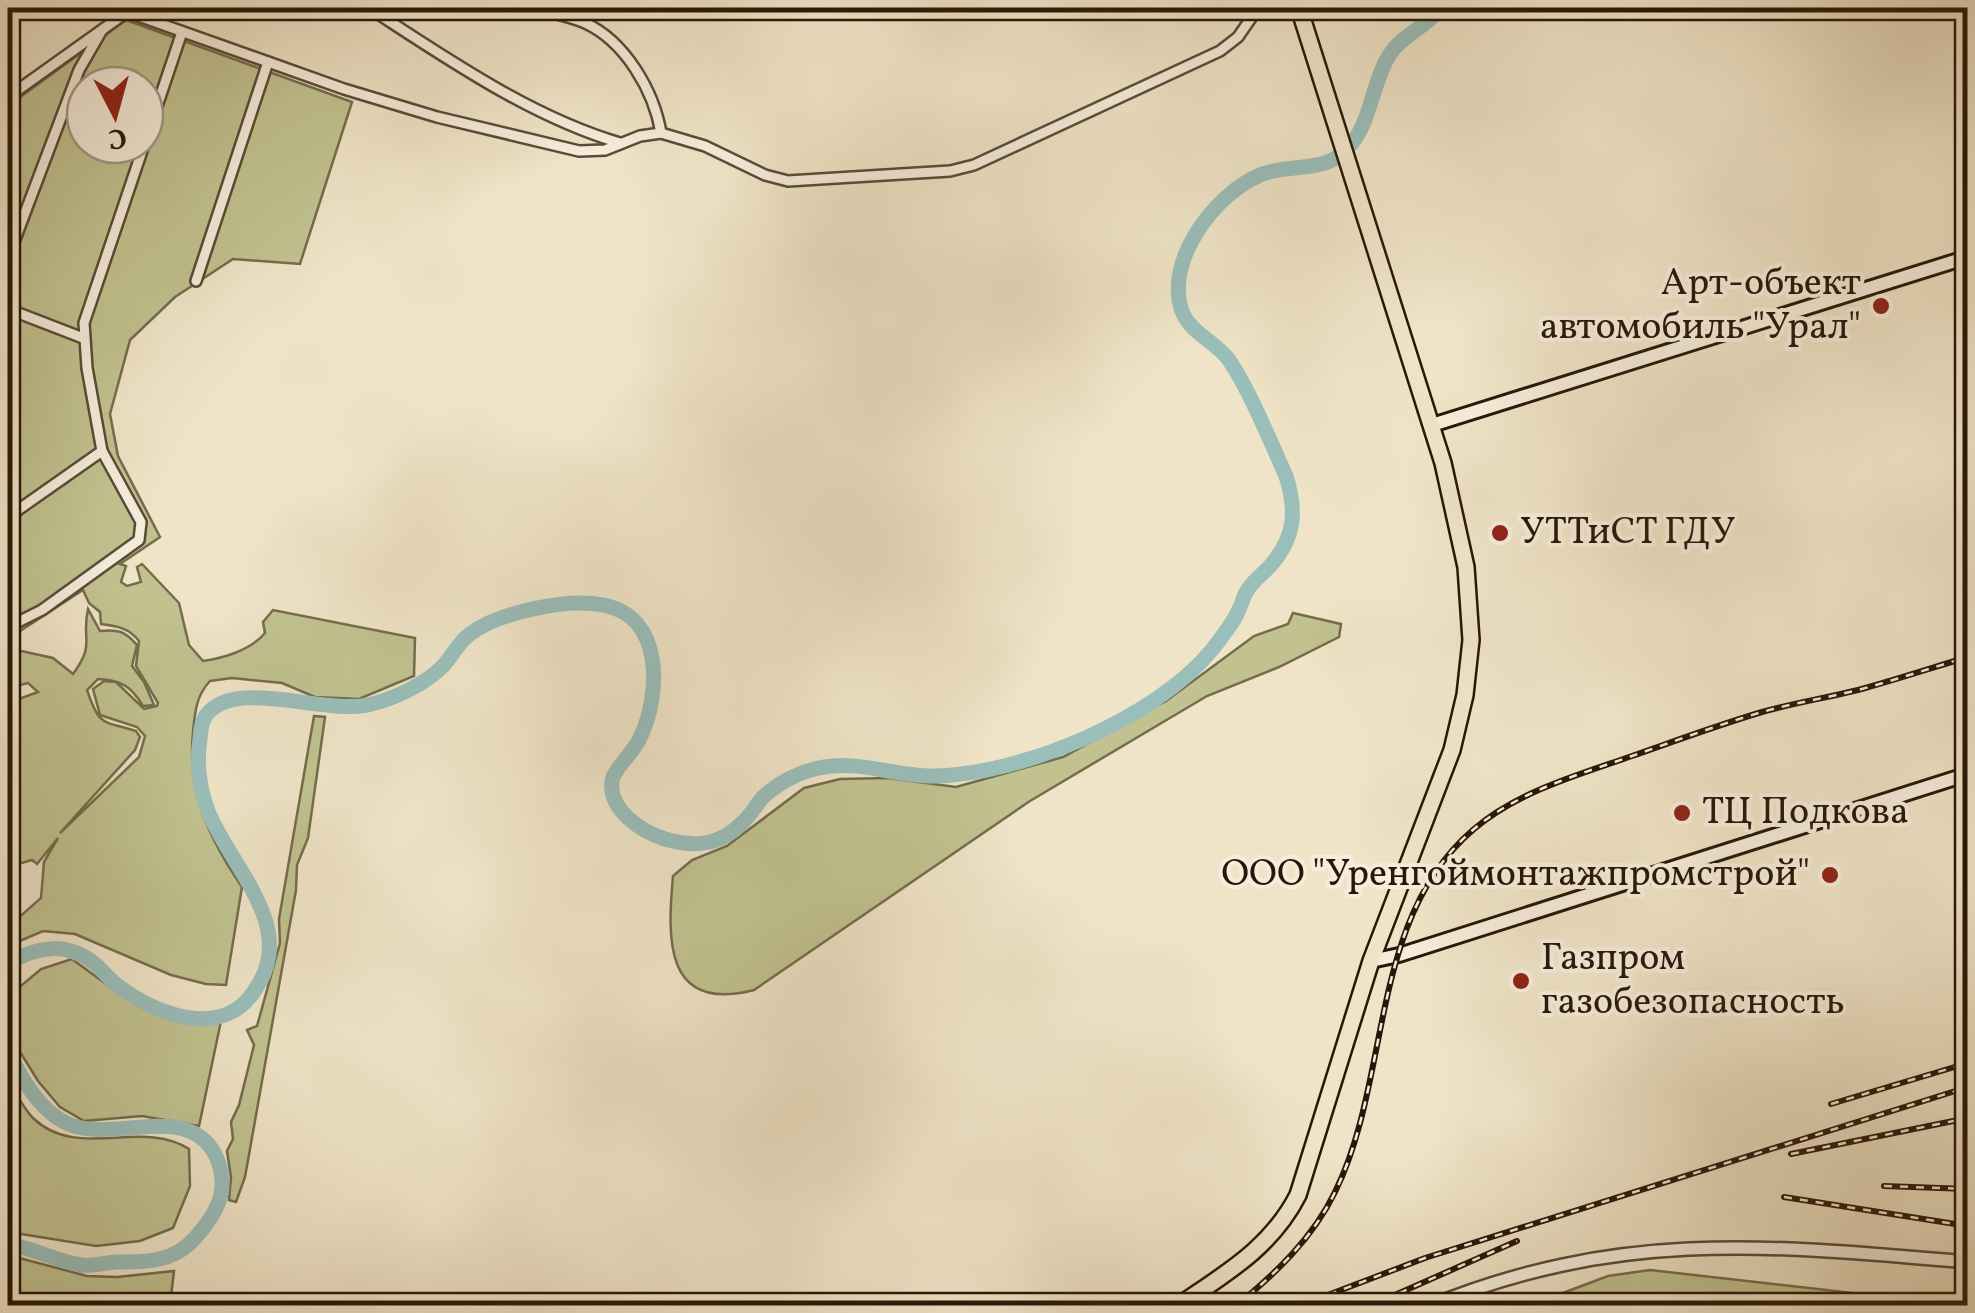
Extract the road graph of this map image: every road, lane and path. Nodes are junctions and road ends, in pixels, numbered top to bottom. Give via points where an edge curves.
1 (116, 8) edge
2 (369, 8) edge
3 (531, 8) edge
4 (1258, 8) edge
5 (1299, 8) edge
6 (127, 12) junction
7 (102, 30) junction
8 (182, 32) junction
9 (268, 62) junction
10 (165, 82) edge
11 (8, 97) edge
12 (661, 132) junction
13 (620, 143) junction
14 (137, 165) edge
15 (1968, 257) edge
16 (8, 258) edge
17 (196, 281) dead end
18 (8, 309) edge
19 (83, 338) junction
20 (1432, 424) junction
21 (102, 450) junction
22 (8, 517) edge
23 (8, 626) edge
24 (1968, 774) edge
25 (1371, 961) junction
26 (1968, 1262) edge
27 (1178, 1306) edge
28 (1430, 1306) edge

1 - 6 street
2 - 13 street via 489,84
3 - 12 street via 587,24 612,42 637,72
4 - 12 street via 1220,51 964,169 788,181
5 - 20 highway
6 - 7 street
6 - 8 street
7 - 11 street
7 - 16 street via 80,70
8 - 9 street
8 - 10 street
9 - 13 street via 437,117 549,144 592,152
9 - 17 street
12 - 13 street
14 - 19 street
15 - 20 main road
18 - 19 street
19 - 21 street
20 - 25 highway via 1466,567 1470,666 1443,779
21 - 22 street
21 - 23 street via 141,522 138,540 42,610
24 - 25 main road
25 - 27 highway via 1312,1157 1288,1214 1250,1256
26 - 28 street via 1783,1248 1662,1248 1534,1270

